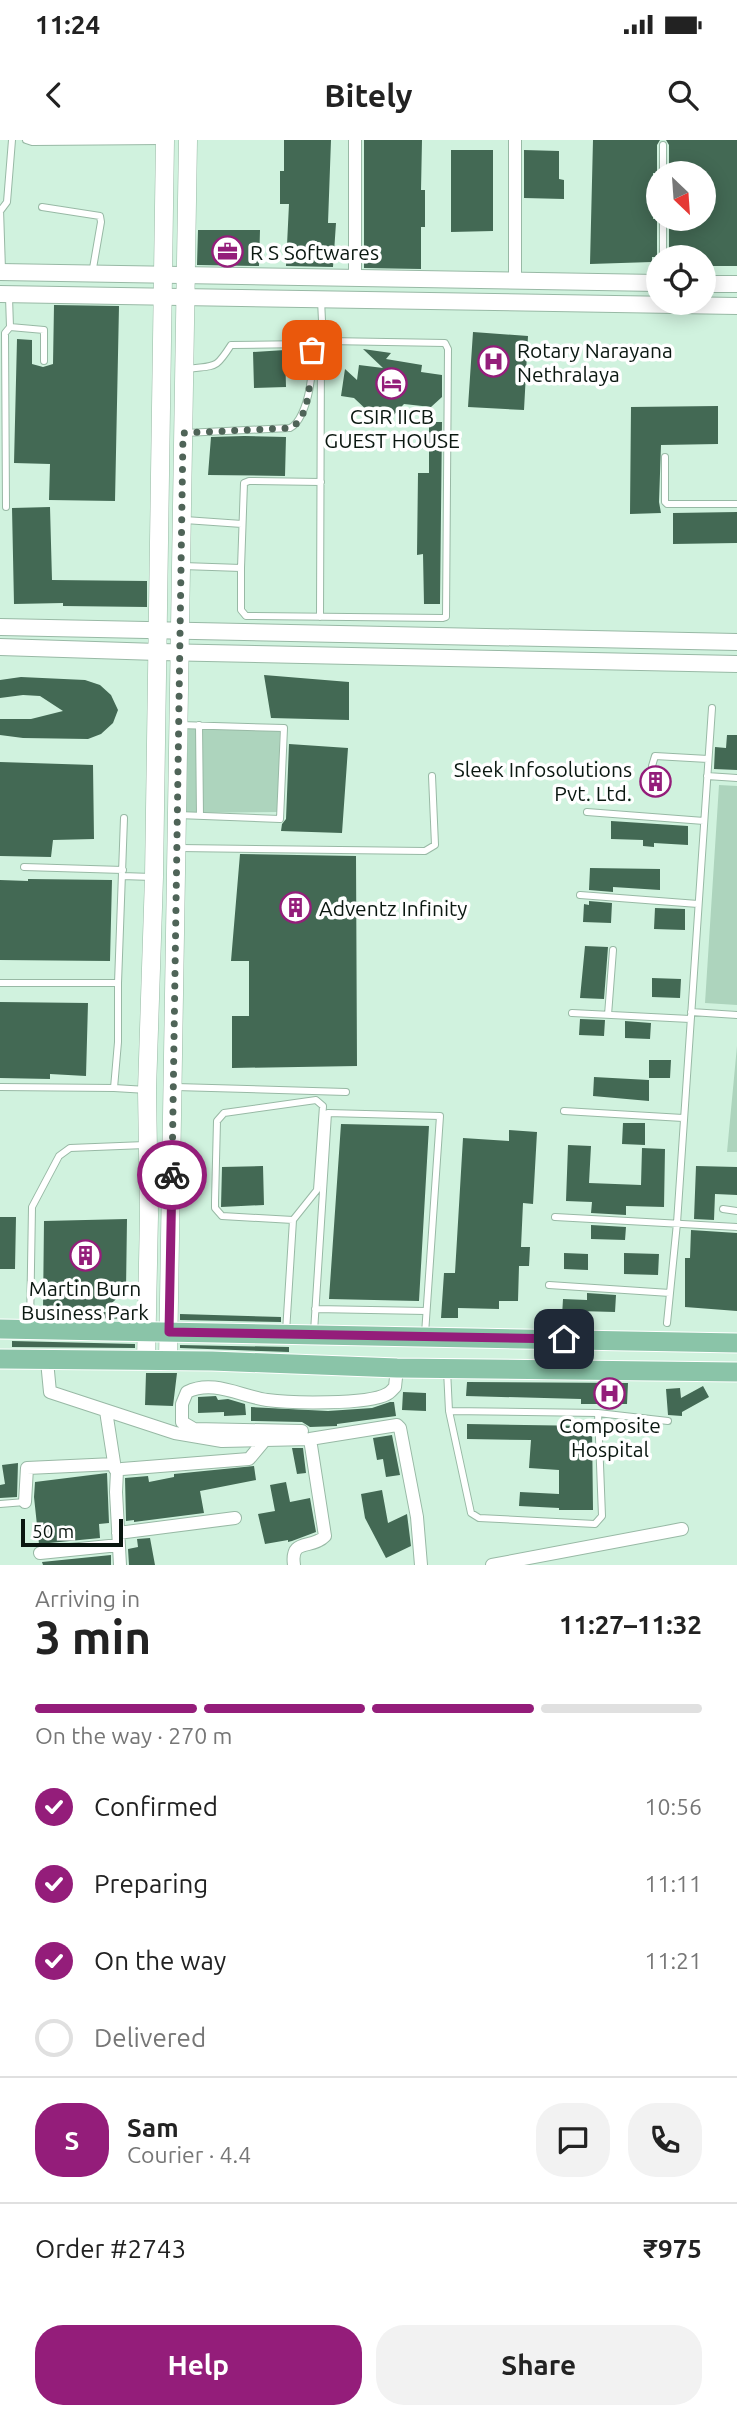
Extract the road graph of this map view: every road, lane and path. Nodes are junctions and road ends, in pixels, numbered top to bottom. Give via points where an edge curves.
1 (12, 140) edge
2 (26, 140) edge
3 (188, 140) edge
4 (355, 140) edge
5 (515, 140) edge
6 (165, 141) edge
7 (663, 145) dead end
8 (663, 161) edge
9 (42, 207) dead end
10 (0, 210) edge
11 (1, 272) edge
12 (92, 274) junction
13 (163, 275) junction
14 (186, 276) junction
15 (355, 278) junction
16 (514, 281) junction
17 (559, 281) junction
18 (646, 283) edge
19 (716, 284) edge
20 (737, 284) edge
21 (5, 294) edge
22 (163, 298) junction
23 (185, 298) junction
24 (321, 300) junction
25 (556, 304) junction
26 (737, 306) edge
27 (10, 327) junction
28 (323, 342) junction
29 (44, 361) dead end
30 (183, 369) junction
31 (183, 433) junction
32 (665, 457) dead end
33 (321, 482) junction
34 (737, 504) edge
35 (6, 507) dead end
36 (182, 520) junction
37 (242, 524) junction
38 (181, 566) junction
39 (241, 568) junction
40 (320, 617) junction
41 (0, 627) edge
42 (158, 630) junction
43 (180, 630) junction
44 (737, 642) edge
45 (0, 647) edge
46 (158, 652) junction
47 (179, 652) junction
48 (737, 664) edge
49 (712, 708) dead end
50 (178, 725) junction
51 (199, 725) junction
52 (708, 759) junction
53 (652, 766) dead end
54 (432, 776) dead end
55 (707, 776) junction
56 (737, 778) edge
57 (587, 813) dead end
58 (176, 815) junction
59 (200, 816) junction
60 (124, 818) dead end
61 (704, 821) junction
62 (176, 848) junction
63 (24, 867) dead end
64 (122, 873) junction
65 (154, 877) junction
66 (580, 895) dead end
67 (698, 904) junction
68 (613, 950) dead end
69 (118, 983) junction
70 (0, 984) edge
71 (572, 1013) dead end
72 (608, 1015) junction
73 (690, 1015) junction
74 (737, 1015) edge
75 (0, 1087) edge
76 (174, 1087) junction
77 (114, 1088) junction
78 (147, 1090) junction
79 (346, 1093) dead end
80 (564, 1111) dead end
81 (683, 1118) junction
82 (147, 1144) junction
83 (723, 1209) dead end
84 (737, 1211) edge
85 (555, 1217) dead end
86 (293, 1220) junction
87 (677, 1223) junction
88 (737, 1227) edge
89 (549, 1285) dead end
90 (670, 1293) junction
91 (316, 1310) junction
92 (426, 1311) junction
93 (667, 1323) dead end
94 (1, 1328) edge
95 (30, 1331) junction
96 (146, 1332) junction
97 (169, 1332) junction
98 (286, 1334) junction
99 (314, 1334) junction
100 (425, 1336) junction
101 (737, 1343) edge
102 (0, 1359) edge
103 (47, 1361) junction
104 (146, 1361) junction
105 (168, 1361) junction
106 (397, 1368) junction
107 (447, 1368) junction
108 (737, 1372) edge
109 (106, 1410) junction
110 (449, 1411) junction
111 (598, 1413) junction
112 (668, 1421) dead end
113 (306, 1435) junction
114 (265, 1440) junction
115 (115, 1468) junction
116 (25, 1502) joint
117 (0, 1504) edge
118 (235, 1518) dead end
119 (682, 1529) dead end
120 (118, 1539) junction
121 (40, 1553) dead end
122 (120, 1565) edge
123 (294, 1565) edge
124 (421, 1565) edge
125 (492, 1565) edge

1 - 10 lane via 7,202
2 - 6 lane
3 - 14 main road
4 - 15 street
5 - 16 street
6 - 13 main road
7 - 8 lane
9 - 12 lane via 100,216
10 - 11 lane
11 - 12 street
12 - 13 street
13 - 14 street
13 - 22 main road
14 - 15 street
14 - 23 main road
15 - 16 street
16 - 17 street
17 - 18 street
17 - 25 street
19 - 20 street
21 - 22 street
21 - 27 lane
22 - 23 street
22 - 42 main road
23 - 24 street
23 - 30 main road
24 - 25 street
24 - 28 lane
25 - 26 street
27 - 29 lane via 44,330
27 - 35 lane via 5,334
28 - 33 lane
28 - 40 lane via 447,345 448,602 443,618
30 - 31 main road
30 - 31 lane via 216,366 231,345 308,344 312,350 309,390 297,425
31 - 36 main road
32 - 34 lane via 667,504
33 - 37 lane via 246,482
33 - 40 lane
36 - 37 lane
36 - 38 main road
37 - 39 lane
38 - 39 lane
38 - 43 main road
39 - 40 lane via 241,610 246,616
41 - 42 street
42 - 43 street
42 - 46 main road
43 - 44 street
43 - 47 main road
45 - 46 street
46 - 47 street
46 - 65 main road
47 - 48 street
47 - 50 main road
49 - 52 lane
50 - 51 lane
50 - 58 main road
51 - 59 lane
51 - 59 lane via 284,729 279,818
52 - 53 lane via 656,756
52 - 55 lane
54 - 62 lane via 435,845 425,851
55 - 56 lane
55 - 61 lane
57 - 61 lane
58 - 59 lane
58 - 62 main road
60 - 64 lane
61 - 67 lane
62 - 76 main road
63 - 64 lane
64 - 65 lane
64 - 69 lane
65 - 78 main road
66 - 67 lane
67 - 73 lane
68 - 72 lane
69 - 70 lane
69 - 77 lane
71 - 72 lane
72 - 73 lane
73 - 74 lane
73 - 81 lane
75 - 77 lane
76 - 79 lane
76 - 97 main road
77 - 78 lane
78 - 82 main road
80 - 81 lane
81 - 87 lane
82 - 95 lane via 70,1147 59,1156 33,1207
82 - 96 main road
83 - 84 lane
85 - 87 lane
86 - 86 lane via 217,1212 216,1121 224,1114 316,1100 323,1106 317,1190
86 - 98 lane
87 - 88 lane
87 - 90 lane
89 - 90 lane
90 - 93 lane
91 - 92 lane
91 - 92 lane via 328,1113 440,1116
91 - 99 lane
92 - 100 lane
94 - 95 main road
95 - 96 main road
96 - 97 main road
96 - 104 main road
97 - 98 main road
97 - 105 main road
98 - 99 main road
99 - 100 main road
100 - 101 main road
102 - 103 main road
103 - 104 main road
103 - 109 street via 50,1392
104 - 105 main road
105 - 106 main road
106 - 107 main road
106 - 113 street via 395,1387 377,1398 267,1400 202,1388 187,1392 182,1404 182,1422 194,1429
107 - 108 main road
107 - 110 lane
109 - 114 street via 175,1433 222,1441
109 - 115 street
110 - 111 lane
110 - 111 lane via 475,1517 595,1524 602,1516
111 - 112 lane
113 - 114 street
113 - 123 street via 324,1536 295,1549
113 - 124 street via 399,1426 417,1517
114 - 115 street via 248,1459
115 - 116 street via 27,1468
115 - 120 street
116 - 117 lane
118 - 120 street
119 - 125 street
120 - 121 street
120 - 122 street

